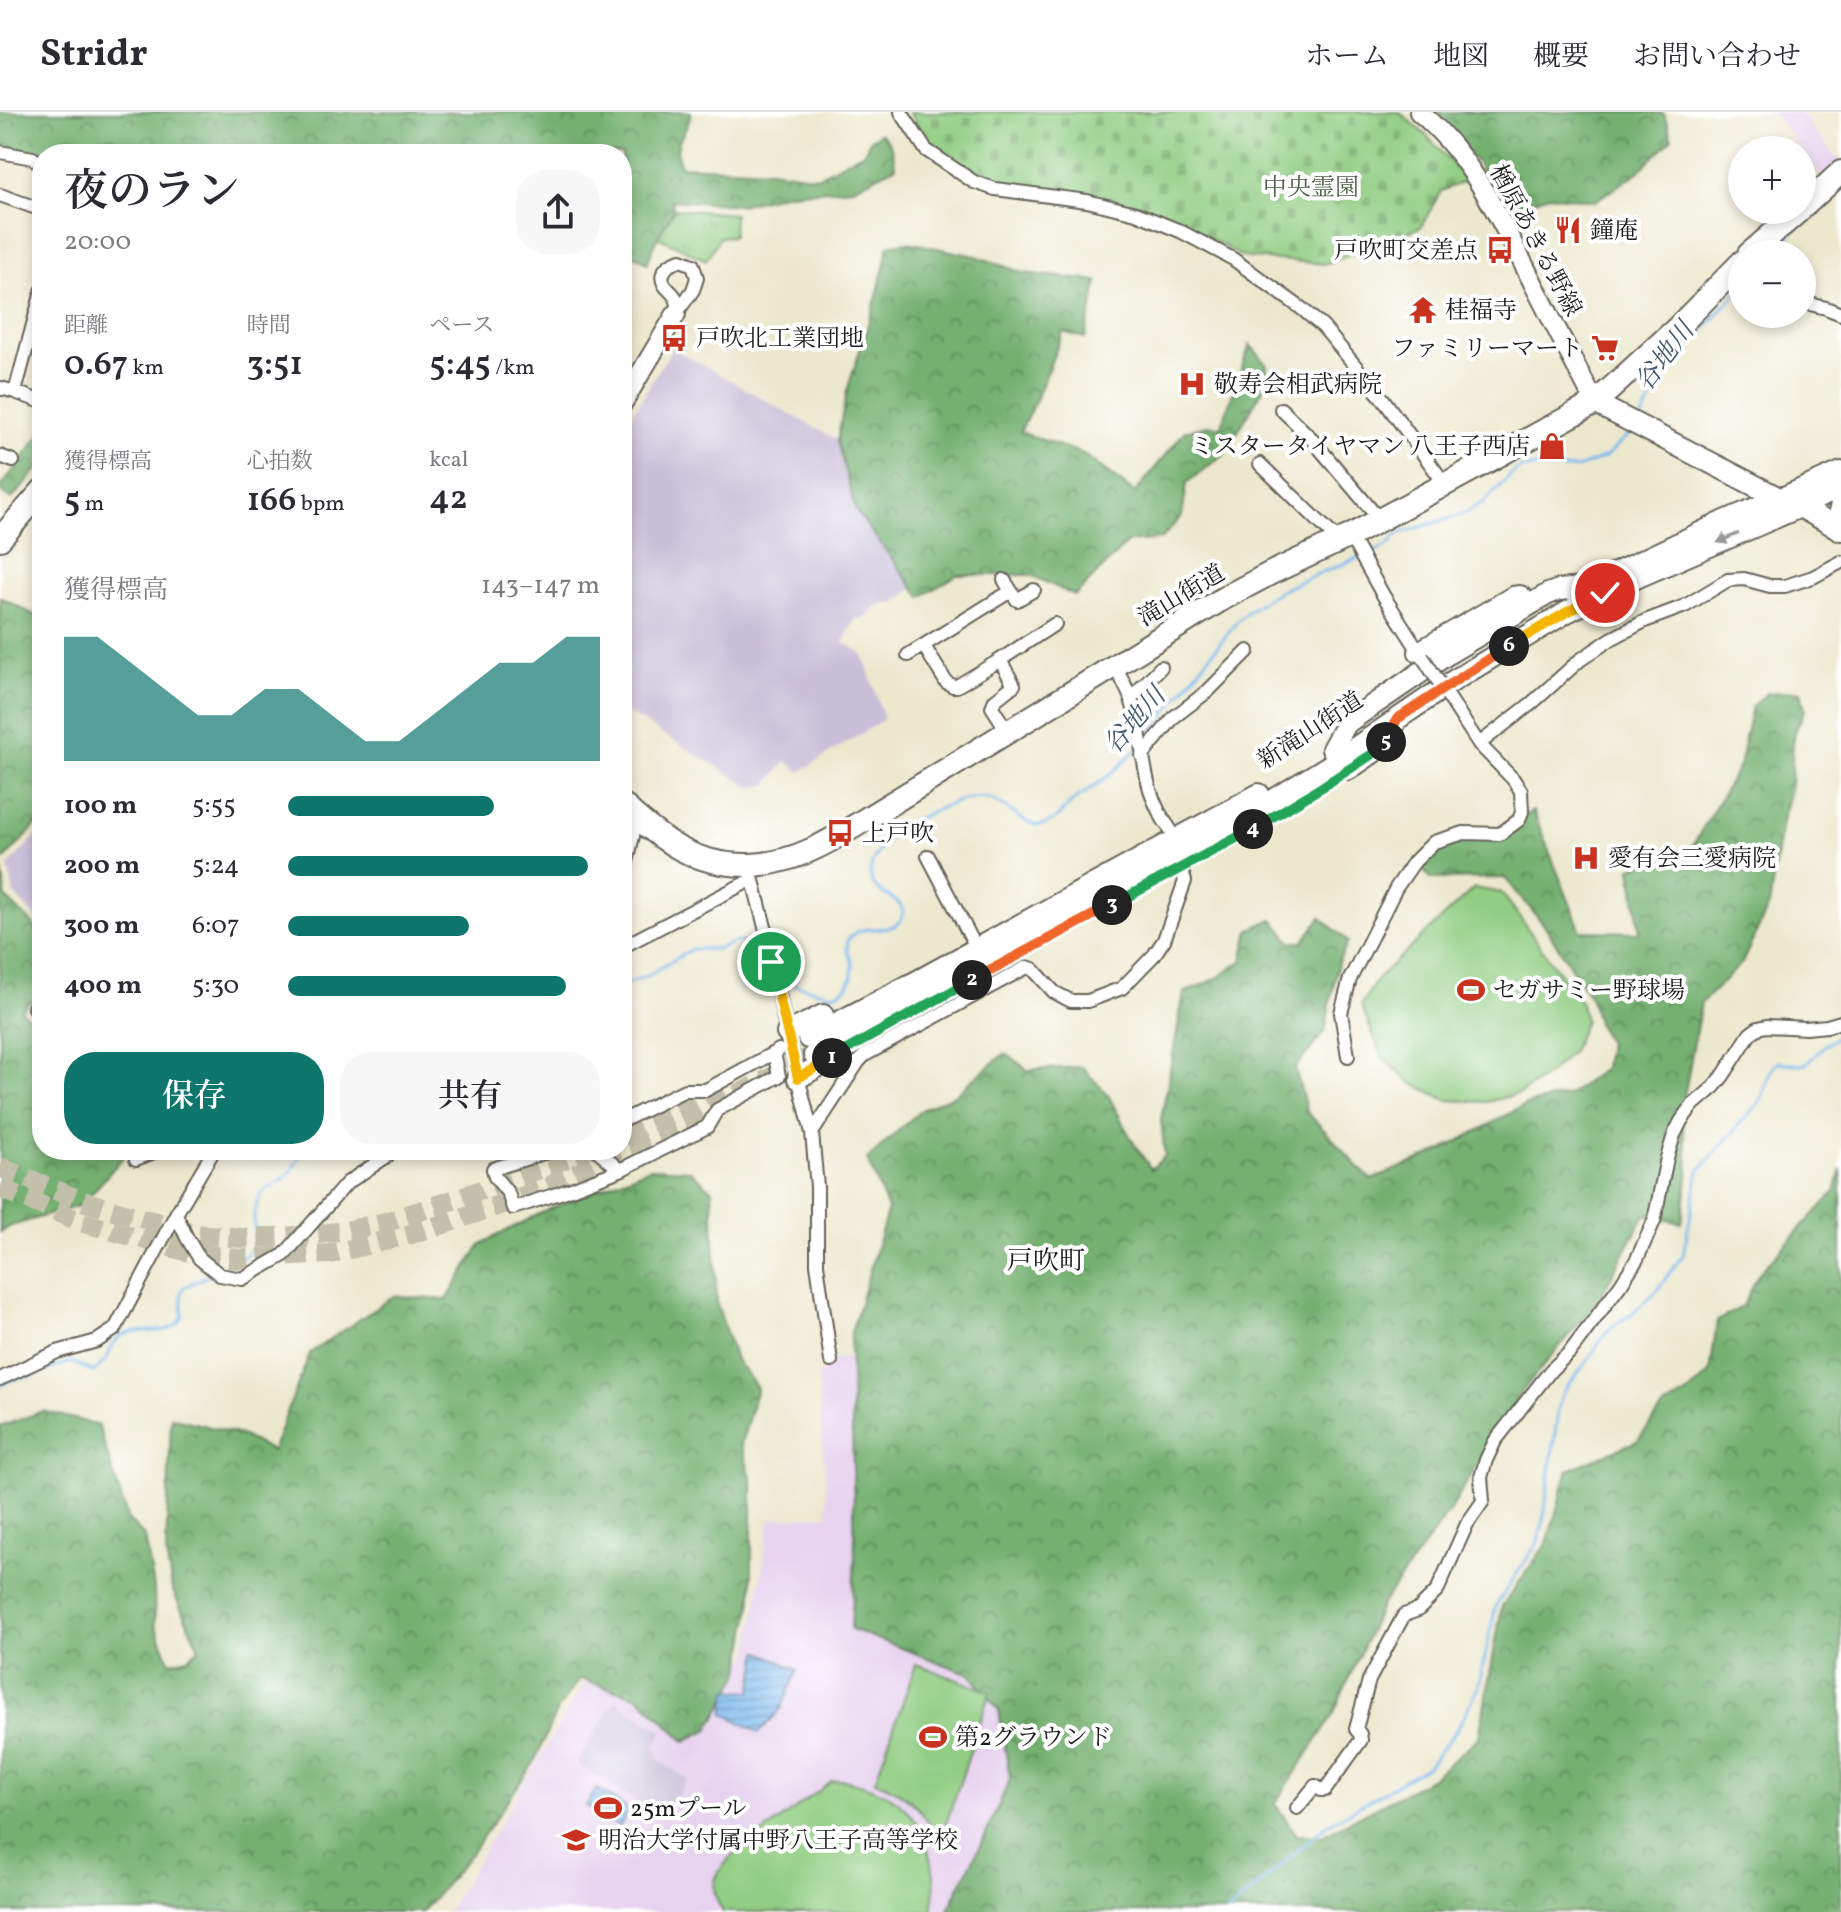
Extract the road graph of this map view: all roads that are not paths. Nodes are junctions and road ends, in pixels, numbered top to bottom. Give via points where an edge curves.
1 (901, 112) edge
2 (1419, 112) edge
3 (0, 152) edge
4 (32, 158) edge
5 (1841, 172) edge
6 (1816, 195) edge
7 (1, 201) edge
8 (32, 208) edge
9 (1784, 224) edge
10 (1765, 240) edge
11 (1728, 276) edge
12 (1816, 306) edge
13 (676, 314) dead end
14 (1841, 314) edge
15 (32, 328) edge
16 (632, 387) edge
17 (0, 389) edge
18 (15, 392) junction
19 (32, 398) edge
20 (1595, 403) junction
21 (1281, 409) dead end
22 (1260, 464) dead end
23 (1724, 468) junction
24 (1838, 477) edge
25 (1445, 484) junction
26 (1779, 498) junction
27 (1841, 499) edge
28 (32, 502) edge
29 (1800, 507) junction
30 (1379, 519) junction
31 (1725, 521) junction
32 (1841, 524) edge
33 (1841, 530) edge
34 (0, 539) edge
35 (1348, 541) junction
36 (1841, 562) edge
37 (1583, 588) junction
38 (1034, 590) dead end
39 (1529, 604) junction
40 (1055, 624) dead end
41 (924, 646) junction
42 (1248, 651) dead end
43 (1421, 654) junction
44 (908, 655) dead end
45 (1000, 660) junction
46 (1115, 665) junction
47 (1161, 667) dead end
48 (1131, 698) junction
49 (1397, 719) junction
50 (1008, 732) junction
51 (1479, 744) junction
52 (1332, 749) junction
53 (1142, 754) junction
54 (1256, 796) junction
55 (632, 813) edge
56 (1170, 829) junction
57 (928, 856) dead end
58 (1181, 868) junction
59 (750, 873) junction
60 (971, 938) junction
61 (632, 941) edge
62 (1023, 961) junction
63 (1841, 1022) edge
64 (800, 1043) junction
65 (774, 1053) junction
66 (1348, 1056) dead end
67 (798, 1078) junction
68 (632, 1116) edge
69 (812, 1133) junction
70 (208, 1160) edge
71 (381, 1160) edge
72 (521, 1160) edge
73 (608, 1160) edge
74 (620, 1170) junction
75 (176, 1214) junction
76 (831, 1361) dead end
77 (0, 1379) edge
78 (1297, 1808) dead end

1 - 25 street via 926,150 974,182 1136,213 1243,266 1339,344
2 - 20 main road, 楢原あきる野線 via 1441,132 1484,190
3 - 4 street
5 - 6 highway
7 - 8 street
9 - 10 highway
11 - 20 highway, 滝山街道
12 - 14 street
13 - 16 main road
15 - 18 street
17 - 18 street
18 - 19 street
20 - 23 main road
20 - 25 highway, 滝山街道
21 - 30 street
22 - 35 street
23 - 26 main road
23 - 31 main road via 1740,496
24 - 26 main road, 新滝山街道
24 - 29 main road, 新滝山街道
25 - 30 highway, 滝山街道
26 - 29 main road
26 - 31 main road, 新滝山街道
27 - 32 main road
28 - 34 highway
29 - 33 main road
29 -> 49 main road, 新滝山街道 via 1567,612
30 - 35 highway, 滝山街道
31 - 37 main road, 新滝山街道
35 - 43 street
35 - 46 highway, 滝山街道 via 1224,598
36 - 51 street via 1785,586 1728,580 1685,606 1645,621 1580,660
37 - 39 main road via 1554,592
37 - 52 main road, 新滝山街道 via 1485,645
38 - 41 street via 1017,600 1008,585
39 - 43 main road via 1513,597
39 - 52 main road via 1351,720
40 - 45 street
41 - 44 street
41 - 45 street via 953,686
42 - 53 street via 1174,717
43 - 51 street, bridge
45 - 50 street via 1014,685 992,707
46 - 48 street
46 - 50 highway, 滝山街道
47 - 48 street
48 - 53 street
49 - 58 main road via 1377,751
49 - 64 main road, 新滝山街道 via 1231,826
50 - 59 highway, 滝山街道 via 834,839
51 - 66 street via 1521,791 1519,820 1500,834 1464,833 1434,842 1414,862 1350,979 1341,1013
52 - 54 main road, 新滝山街道
53 - 56 street via 1150,794
54 - 56 main road via 1223,801
54 - 64 main road, 新滝山街道
55 - 59 highway, 滝山街道 via 685,852
56 - 60 main road
57 - 60 street
58 - 62 main road
58 - 62 street via 1185,881 1164,940 1122,988 1088,1001 1071,1001
59 - 61 street
59 - 64 street via 771,962
60 - 64 main road via 866,994
62 - 67 main road via 893,1023
62 - 69 street via 865,1055
63 - 78 street via 1758,1028 1681,1121 1654,1221 1637,1259 1570,1352 1495,1441 1481,1477 1483,1501 1437,1591 1418,1610 1404,1615 1369,1680 1356,1729 1361,1740 1325,1790 1315,1786
64 - 65 street
64 - 67 street
65 - 68 street via 706,1090 685,1090
65 - 74 street via 779,1076 717,1110 707,1127
67 - 69 street
69 - 76 street via 817,1264
70 - 75 street
71 - 75 street via 347,1183 284,1255 242,1279 215,1271 196,1255
72 - 74 street via 493,1169 513,1208
73 - 74 street
75 - 77 street via 115,1329

